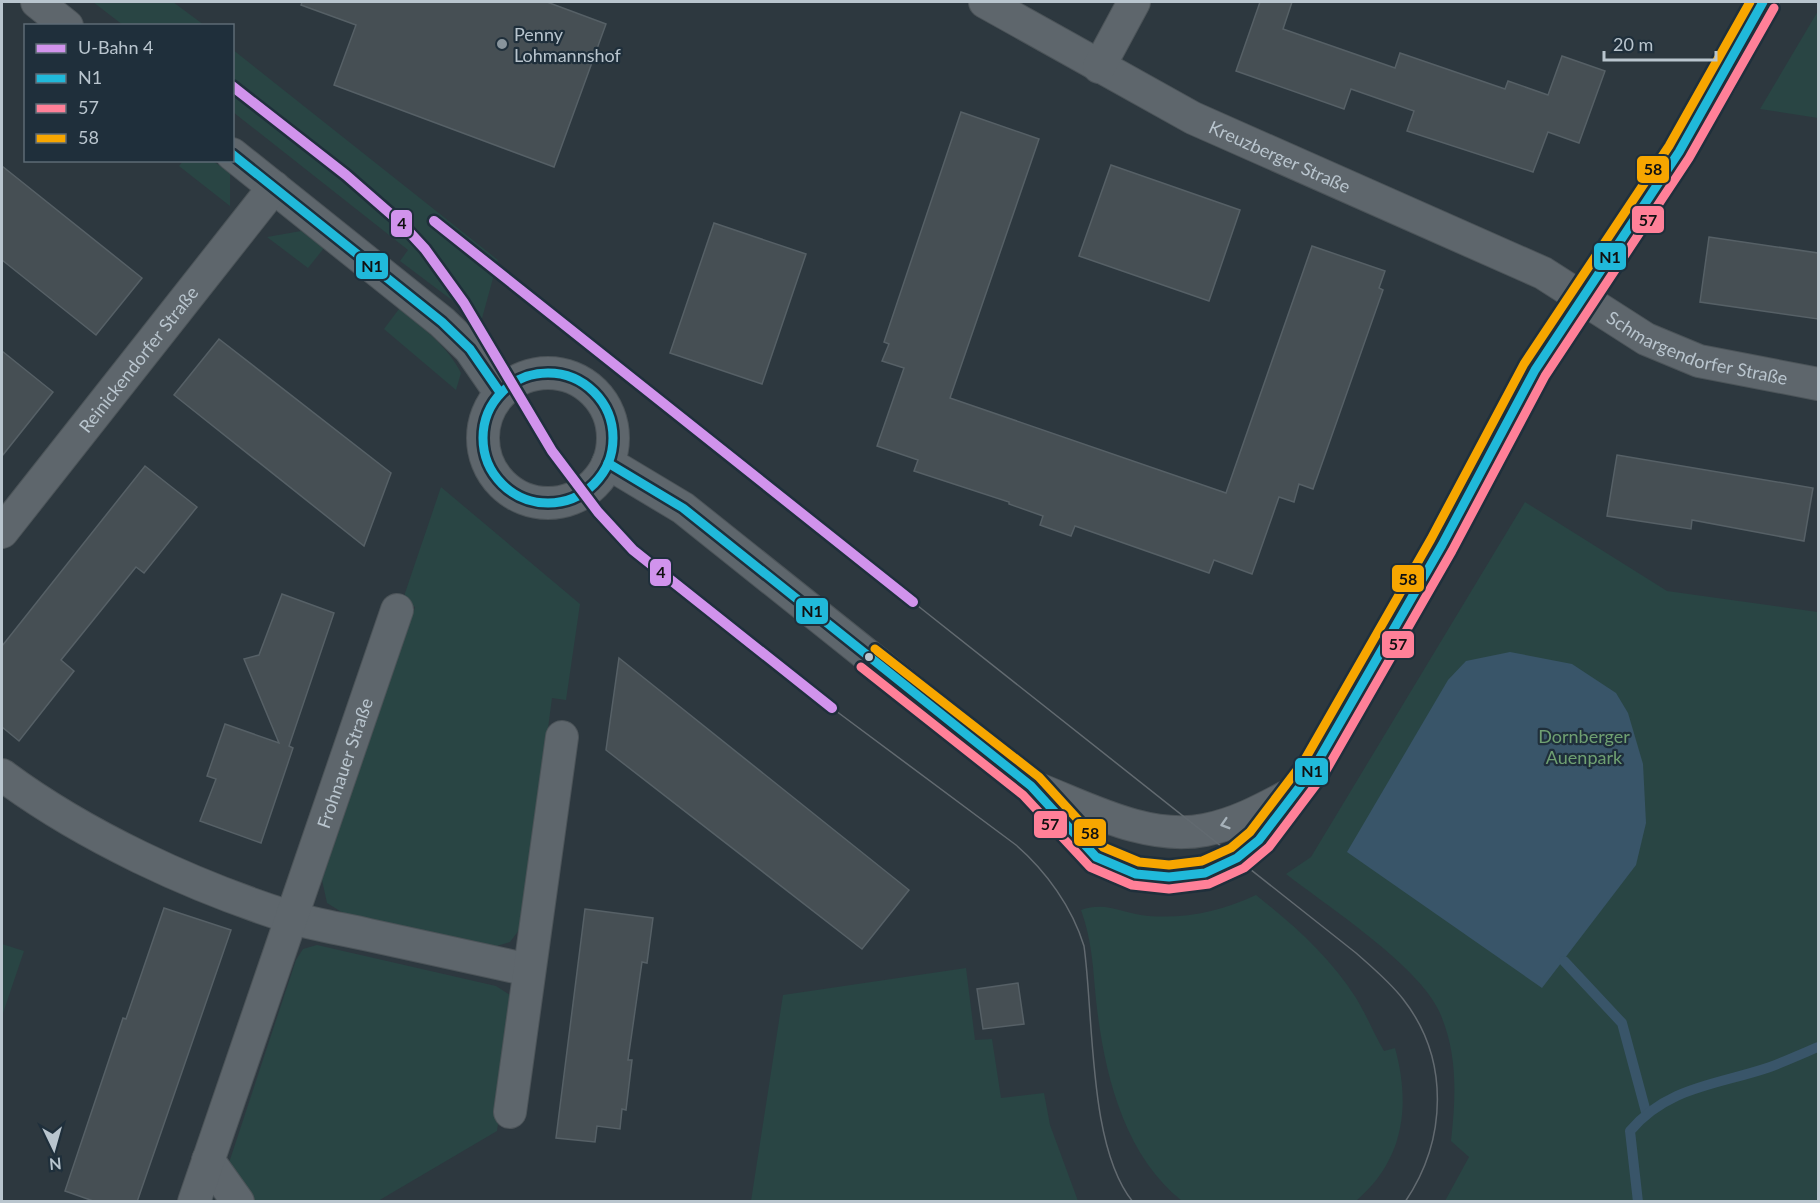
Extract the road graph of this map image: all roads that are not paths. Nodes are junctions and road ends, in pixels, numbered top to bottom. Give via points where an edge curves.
1 (37, 2) edge
2 (985, 2) edge
3 (1134, 2) edge
4 (1763, 2) edge
5 (65, 24) edge
6 (1099, 67) junction
7 (234, 156) edge
8 (274, 187) junction
9 (1582, 297) junction
10 (1818, 384) edge
11 (499, 392) junction
12 (608, 464) junction
13 (2, 532) edge
14 (397, 610) dead end
15 (562, 737) dead end
16 (2, 775) edge
17 (1031, 786) junction
18 (1298, 791) junction
19 (291, 918) junction
20 (529, 970) junction
21 (510, 1112) dead end
22 (208, 1160) junction
23 (194, 1202) edge
24 (238, 1202) edge

1 - 5 street
2 - 6 street, Kreuzberger Straße
3 - 6 street
4 - 9 street via 1679,152
6 - 9 street, Kreuzberger Straße via 1193,118 1543,273
7 - 8 street
8 - 11 street via 442,322 470,349
8 - 13 street, Reinickendorfer Straße
9 - 10 street, Schmargendorfer Straße via 1646,339 1699,361
9 - 18 street via 1535,370 1443,545
11 - 12 street via 532,374 574,377 605,406 613,444
11 - 12 street via 488,411 483,441 492,472 509,490 526,499 563,501 597,481
12 - 17 street via 683,508
14 - 19 street, Frohnauer Straße
15 - 20 street
16 - 19 street via 28,795 158,865
18 -> 17 street via 1224,825 1177,831 1113,819
17 - 18 street via 1096,857 1136,874 1169,877 1205,873 1237,858 1259,840
19 - 20 street
19 - 22 street, Frohnauer Straße
20 - 21 street
22 - 23 street, Frohnauer Straße
22 - 24 street

